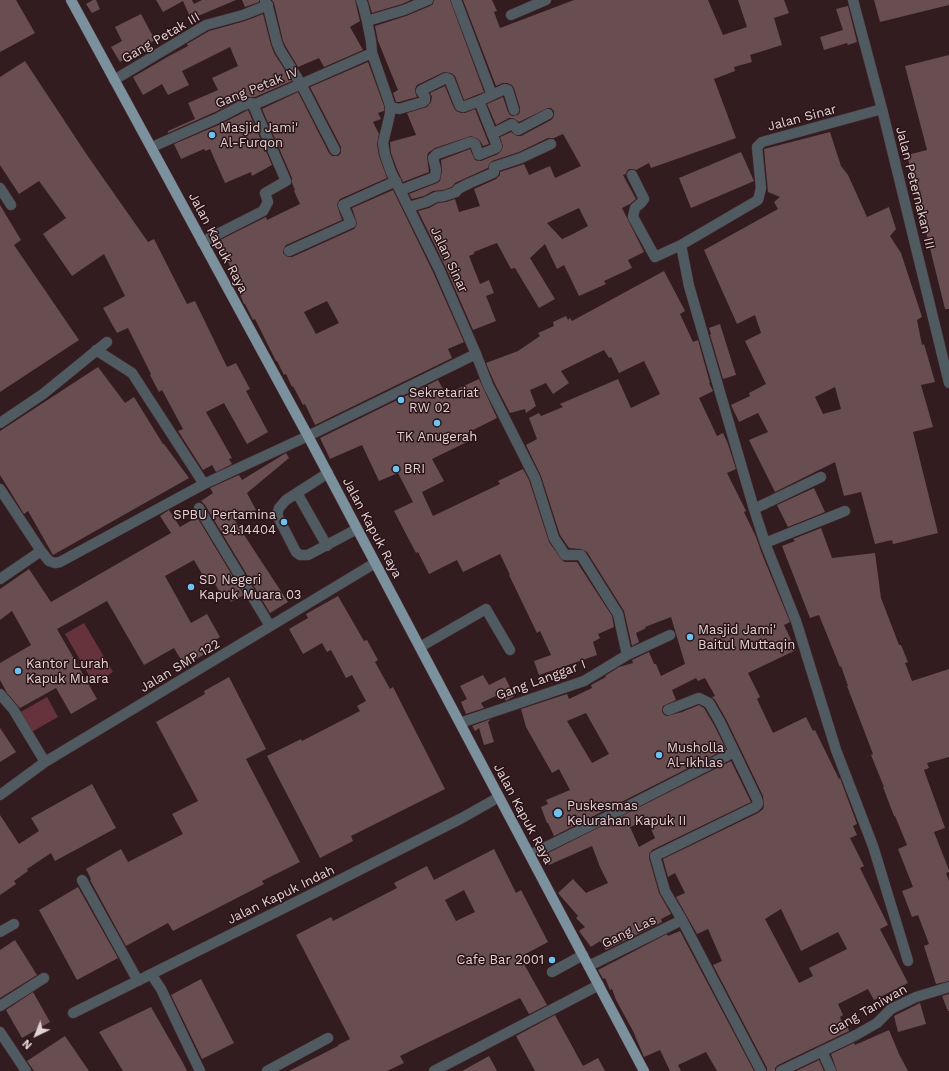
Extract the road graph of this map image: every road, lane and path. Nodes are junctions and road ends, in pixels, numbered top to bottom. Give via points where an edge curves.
1 (71, 0) edge
2 (360, 0) edge
3 (428, 0) edge
4 (456, 0) edge
5 (546, 0) edge
6 (853, 0) edge
7 (266, 3) edge
8 (511, 15) dead end
9 (367, 21) junction
10 (372, 53) junction
11 (114, 80) junction
12 (301, 84) junction
13 (492, 95) junction
14 (479, 101) junction
15 (256, 104) junction
16 (390, 107) junction
17 (882, 109) junction
18 (514, 110) dead end
19 (548, 114) dead end
20 (492, 134) junction
21 (551, 144) dead end
22 (152, 147) junction
23 (335, 150) dead end
24 (632, 175) dead end
25 (396, 181) junction
26 (0, 188) edge
27 (401, 190) junction
28 (11, 205) dead end
29 (409, 207) junction
30 (202, 242) junction
31 (681, 245) junction
32 (289, 251) dead end
33 (107, 342) dead end
34 (96, 350) junction
35 (476, 354) junction
36 (949, 383) edge
37 (0, 422) edge
38 (308, 436) junction
39 (328, 473) junction
40 (822, 477) dead end
41 (204, 484) junction
42 (0, 490) edge
43 (297, 493) junction
44 (199, 508) dead end
45 (754, 509) junction
46 (845, 511) dead end
47 (358, 529) junction
48 (765, 543) junction
49 (327, 546) junction
50 (41, 551) junction
51 (375, 563) junction
52 (0, 579) edge
53 (270, 626) junction
54 (670, 635) dead end
55 (420, 647) junction
56 (510, 650) dead end
57 (628, 655) junction
58 (0, 694) edge
59 (668, 710) dead end
60 (460, 723) junction
61 (734, 752) junction
62 (45, 762) junction
63 (0, 794) edge
64 (499, 797) junction
65 (530, 855) junction
66 (82, 880) dead end
67 (682, 920) junction
68 (14, 924) dead end
69 (0, 932) edge
70 (582, 955) junction
71 (908, 961) dead end
72 (588, 965) junction
73 (552, 972) dead end
74 (151, 974) junction
75 (44, 978) dead end
76 (138, 980) junction
77 (599, 985) junction
78 (949, 987) edge
79 (0, 1006) edge
80 (73, 1012) dead end
81 (0, 1032) edge
82 (328, 1038) dead end
83 (822, 1051) junction
84 (26, 1071) edge
85 (200, 1071) edge
86 (267, 1071) edge
87 (434, 1071) edge
88 (644, 1071) edge
89 (761, 1071) edge
90 (781, 1071) edge
91 (831, 1071) edge

1 - 11 main road, Jalan Kapuk Raya
2 - 9 street, Jalan Sinar
3 - 9 street
4 - 13 street
5 - 8 street
6 - 17 street, Jalan Peternakan III
7 - 11 street, Gang Petak III via 244,15 206,25
7 - 12 street via 280,50
9 - 10 street, Jalan Sinar
10 - 12 street, Gang Petak IV
10 - 16 street, Jalan Sinar
11 - 22 main road, Jalan Kapuk Raya
12 - 15 street, Gang Petak IV
12 - 23 street
13 - 14 street
13 - 18 street via 508,90
14 - 16 street via 460,106 449,79 446,78 421,91 425,97 423,102 399,109
14 - 20 street
15 - 22 street, Gang Petak IV via 241,106
15 - 30 street via 254,107 286,181 265,193 268,202 262,211
16 - 25 street, Jalan Sinar via 383,143
17 - 31 street, Jalan Sinar via 762,142 756,147 761,188 758,200
17 - 36 street, Jalan Peternakan III
19 - 20 street via 518,130 512,124
20 - 27 street via 496,148 480,155 475,144 471,142 437,154 433,158 435,177
21 - 29 street via 494,167 493,174 456,192
22 - 30 main road, Jalan Kapuk Raya
24 - 31 street, Jalan Sinar via 644,199 635,208 633,217 655,257
25 - 27 street, Jalan Sinar
25 - 32 street via 343,205 351,223
26 - 28 street
27 - 29 street, Jalan Sinar
29 - 35 street, Jalan Sinar
30 - 38 main road, Jalan Kapuk Raya
31 - 45 street via 689,286
33 - 34 street
34 - 37 street via 43,394
34 - 41 street via 132,373
35 - 38 street
35 - 57 street, Jalan Sinar via 488,385 535,478 554,538 565,555 581,555 618,614
38 - 39 main road, Jalan Kapuk Raya
38 - 41 street
39 - 43 street
39 - 47 main road, Jalan Kapuk Raya
40 - 45 street
41 - 50 street via 60,562 49,561
42 - 50 street
43 - 49 street
43 - 49 street via 286,500 277,515 296,552 308,555
44 - 53 street
45 - 48 street
46 - 48 street
47 - 49 street
47 - 51 main road, Jalan Kapuk Raya
48 - 71 street via 796,621 836,750 873,846
50 - 52 street
51 - 53 street, Jalan SMP 122
51 - 55 main road, Jalan Kapuk Raya
53 - 62 street, Jalan SMP 122
54 - 57 street, Gang Langgar I
55 - 56 street via 486,609
55 - 60 main road, Jalan Kapuk Raya
57 - 60 street, Gang Langgar I via 584,681
58 - 62 street via 13,709
59 - 61 street via 699,698 710,703
60 - 64 main road, Jalan Kapuk Raya
61 - 65 street
61 - 67 street via 758,804 655,856 665,891
62 - 63 street, Jalan SMP 122
64 - 65 main road, Jalan Kapuk Raya
64 - 74 street, Jalan Kapuk Indah via 472,813
65 - 70 main road, Jalan Kapuk Raya
66 - 76 street
67 - 72 street, Gang Las
67 - 89 street
68 - 69 street
70 - 72 main road, Jalan Kapuk Raya
70 - 73 street
72 - 77 main road, Jalan Kapuk Raya
74 - 76 street, Jalan Kapuk Indah
74 - 85 street via 162,989
75 - 79 street
76 - 80 street, Jalan Kapuk Indah
77 - 87 street
77 - 88 main road, Jalan Kapuk Raya
78 - 83 street, Gang Taniwan via 916,997 891,1009 877,1023
81 - 84 street
82 - 86 street
83 - 90 street, Gang Taniwan
83 - 91 street

